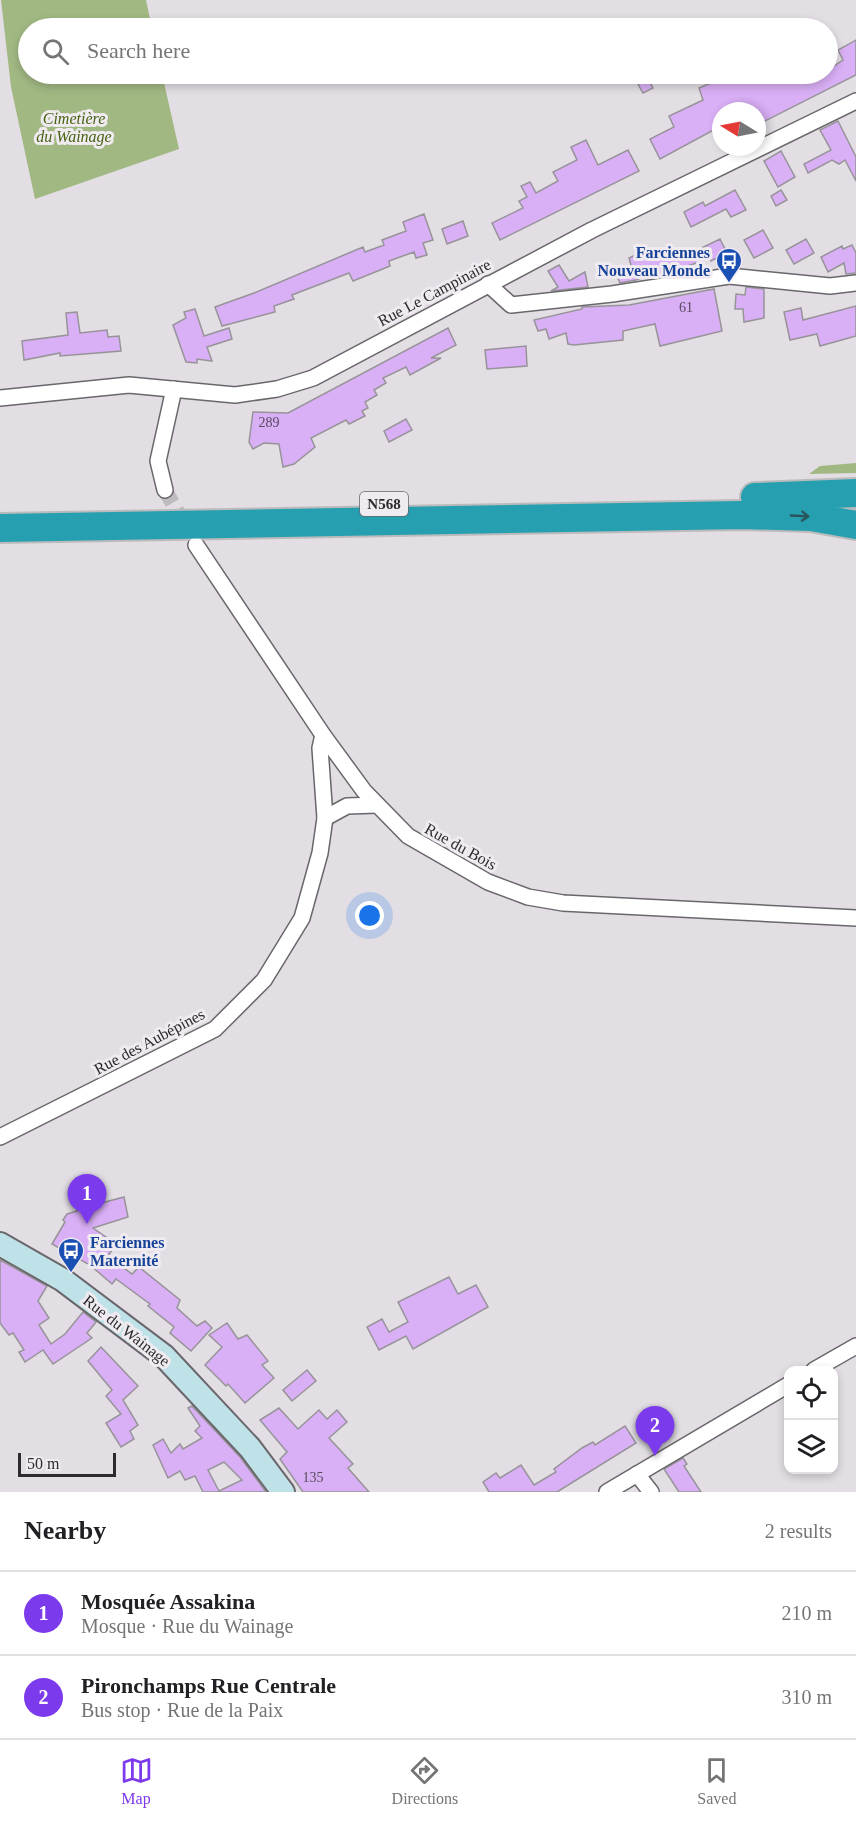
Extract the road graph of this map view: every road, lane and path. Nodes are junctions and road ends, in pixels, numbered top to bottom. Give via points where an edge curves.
1 (856, 100) edge
2 (856, 283) edge
3 (488, 284) junction
4 (174, 388) junction
5 (0, 398) edge
6 (165, 490) tunnel mouth
7 (856, 493) edge
8 (817, 495) junction
9 (856, 498) edge
10 (0, 511) edge
11 (856, 525) edge
12 (0, 528) edge
13 (196, 544) dead end
14 (323, 735) junction
15 (377, 805) junction
16 (325, 818) junction
17 (856, 918) edge
18 (0, 1137) edge
19 (0, 1244) edge
20 (856, 1346) edge
21 (822, 1366) edge
22 (784, 1388) edge
23 (637, 1473) junction
24 (283, 1492) edge
25 (607, 1492) edge
26 (651, 1492) edge

1 - 3 street, Rue Le Campinaire
2 - 3 street via 830,286 729,276 511,304
3 - 4 street, Rue Le Campinaire via 312,378 235,395
4 - 5 street, Rue Le Campinaire via 129,386
4 - 6 street via 158,461
7 - 8 highway
8 - 9 highway
8 - 10 highway, N568
12 -> 11 highway, N568 via 742,515 811,517
13 - 14 street, Rue du Bois
14 - 15 street, Rue du Bois
14 - 16 street, Rue des Aubépines via 320,748
15 - 16 street via 347,806
15 - 17 street, Rue du Bois via 408,836 448,862 528,897 563,903
16 - 18 street, Rue des Aubépines via 302,918 264,980 215,1029
19 - 24 street, Rue du Wainage via 63,1280 164,1356 250,1448
20 - 21 street
22 - 23 street
23 - 25 street
23 - 26 street

